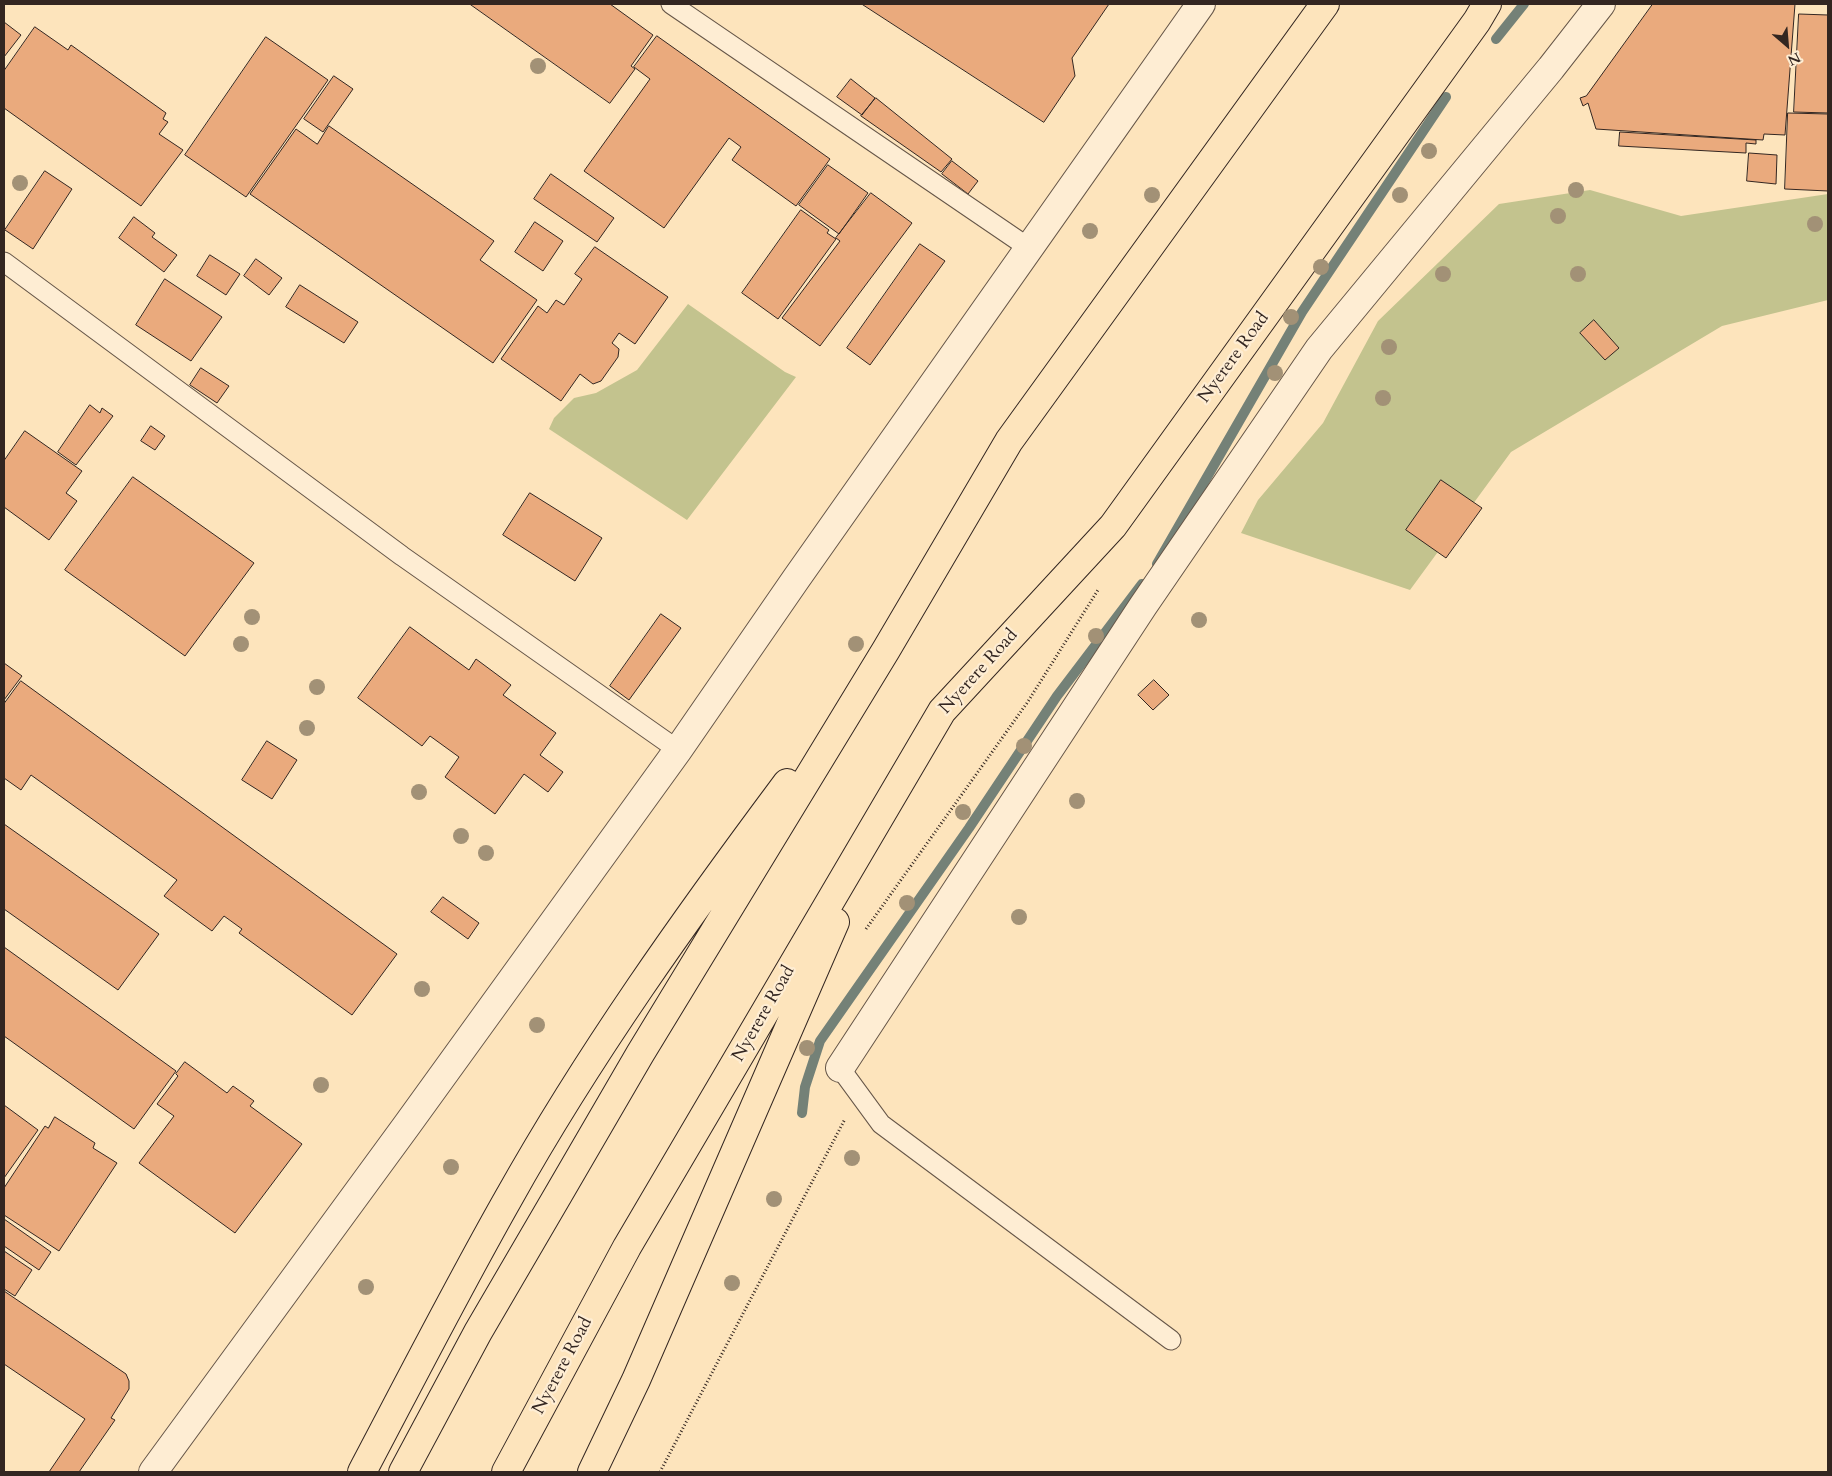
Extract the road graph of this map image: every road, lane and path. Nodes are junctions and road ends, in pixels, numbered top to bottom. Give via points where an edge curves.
1 (671, 4) edge
2 (1201, 4) edge
3 (1325, 4) edge
4 (1487, 4) edge
5 (1601, 4) edge
6 (1029, 248) junction
7 (4, 262) edge
8 (1101, 585) dead end
9 (886, 650) junction
10 (678, 750) junction
11 (884, 808) junction
12 (861, 936) dead end
13 (840, 1068) joint
14 (1171, 1340) dead end
15 (153, 1472) edge
16 (362, 1472) edge
17 (403, 1472) edge
18 (506, 1472) edge
19 (592, 1472) edge

1 - 6 lane
2 - 6 street
3 - 9 highway via 1009,441
4 - 11 highway, Nyerere Road via 1113,526 942,711
5 - 13 street via 1319,349 1142,606
6 - 10 street
7 - 10 lane via 402,556
8 - 12 path via 1027,703
9 - 16 highway via 712,884 585,1071 508,1198
9 - 17 highway via 640,1054 478,1332
10 - 15 street
11 - 18 highway, Nyerere Road via 627,1247
11 - 19 highway via 636,1380
13 - 14 lane via 881,1124

